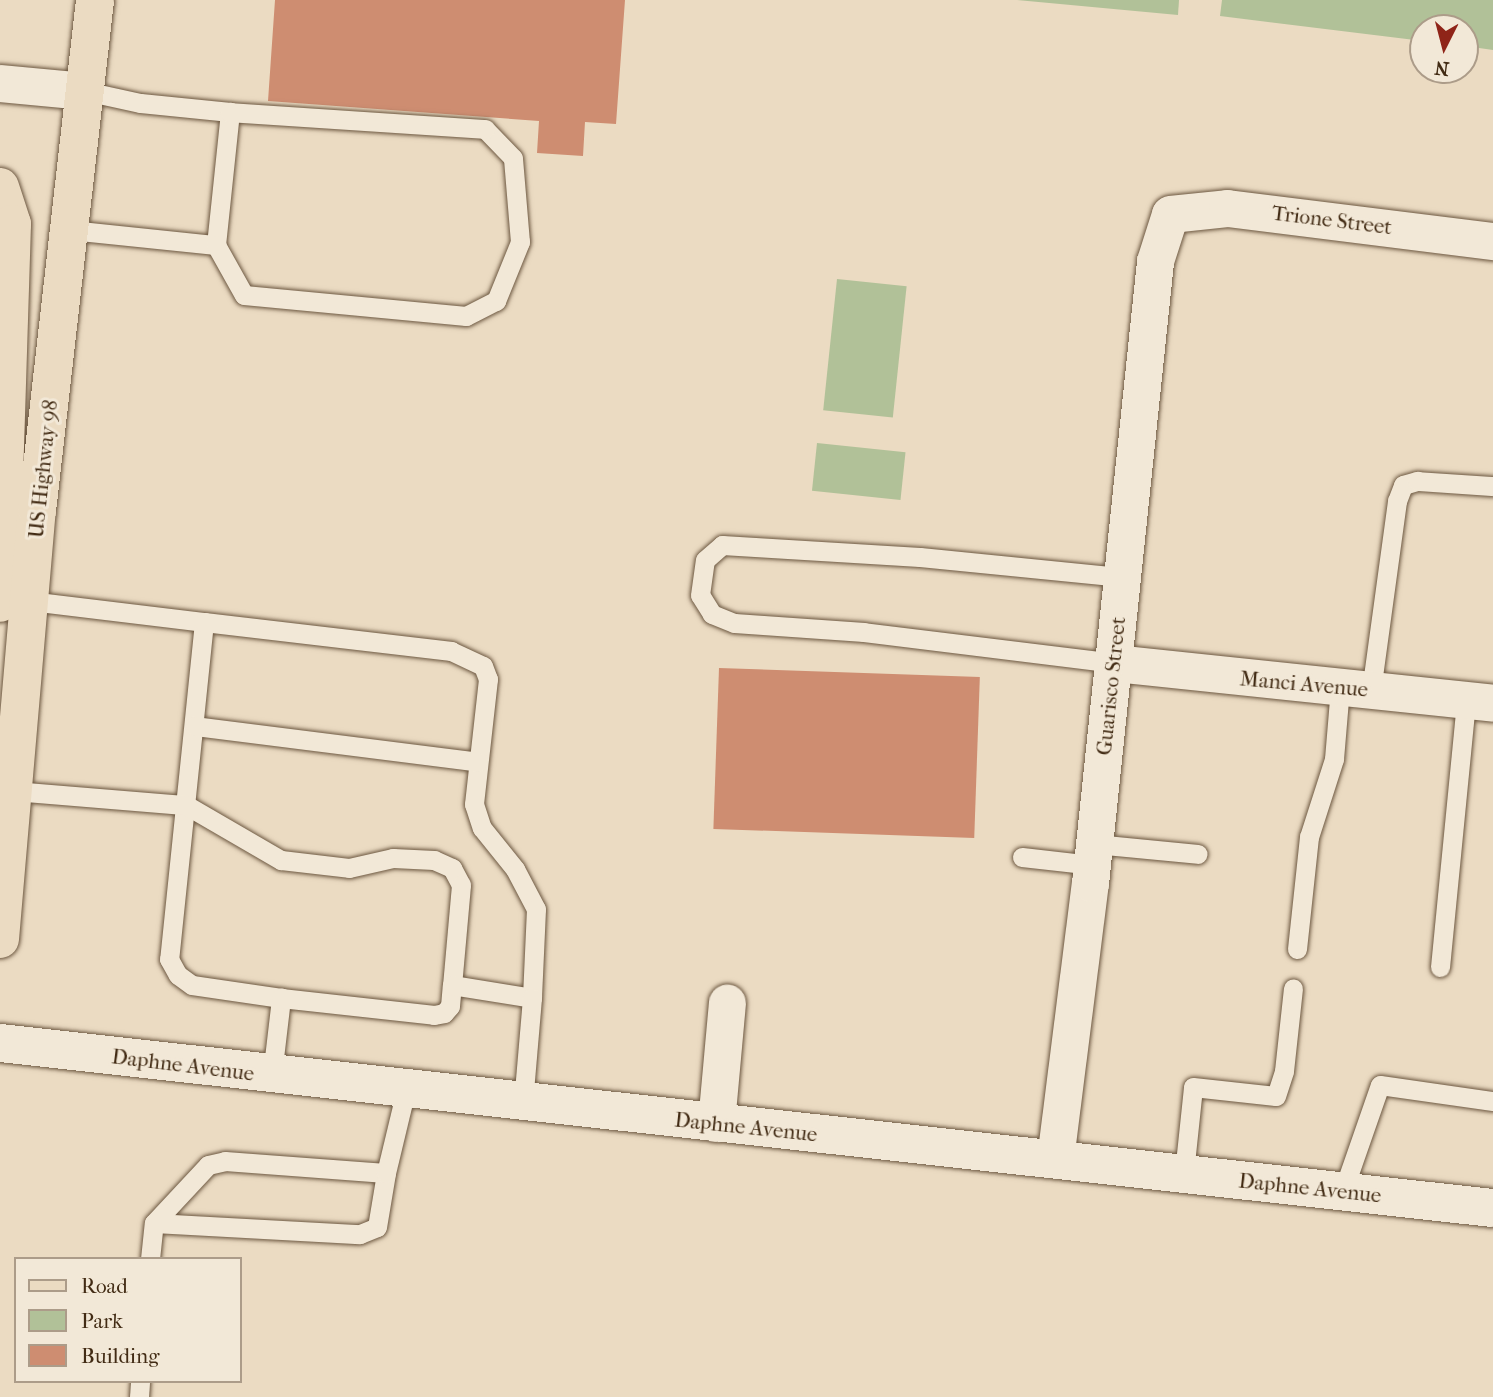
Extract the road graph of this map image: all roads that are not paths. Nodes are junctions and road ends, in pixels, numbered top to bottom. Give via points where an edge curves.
1 (95, 0) edge
2 (0, 83) edge
3 (85, 91) junction
4 (230, 112) junction
5 (0, 187) edge
6 (1170, 214) joint
7 (70, 230) junction
8 (1493, 241) edge
9 (216, 245) junction
10 (1493, 486) edge
11 (1122, 578) junction
12 (15, 602) edge
13 (204, 622) junction
14 (1115, 663) junction
15 (1356, 689) junction
16 (1479, 702) edge
17 (195, 726) junction
18 (478, 762) junction
19 (14, 791) junction
20 (186, 805) junction
21 (1093, 854) junction
22 (1198, 855) dead end
23 (1023, 858) dead end
24 (0, 939) edge
25 (1297, 949) dead end
26 (1440, 967) dead end
27 (452, 985) junction
28 (1293, 988) dead end
29 (281, 998) junction
30 (532, 998) junction
31 (727, 1002) dead end
32 (0, 1043) edge
33 (271, 1075) junction
34 (406, 1090) junction
35 (1493, 1101) edge
36 (523, 1103) junction
37 (716, 1123) junction
38 (1055, 1159) junction
39 (386, 1173) junction
40 (1184, 1174) junction
41 (1343, 1191) junction
42 (1493, 1208) edge
43 (154, 1223) junction
44 (150, 1257) edge

1 - 3 main road, US Highway 98
2 - 3 street
3 - 4 lane via 140,103
3 - 7 main road, US Highway 98
4 - 9 lane
4 - 9 lane via 485,129 513,158 520,242 496,301 466,316 244,295
5 - 12 main road via 12,223
6 - 8 street, Trione Street via 1227,208
6 - 11 street, Guarisco Street via 1155,261
7 - 9 lane
7 - 12 main road, US Highway 98
10 - 15 lane via 1417,481 1403,485
11 - 14 street, Guarisco Street
11 - 14 lane via 920,557 722,545 705,560 700,595 712,614 734,623 864,632
12 - 13 lane
12 - 19 main road, US Highway 98
13 - 17 lane
13 - 18 lane via 451,651 472,659 483,666 488,679
14 - 15 street, Manci Avenue
14 - 21 street, Guarisco Street
15 - 16 street, Manci Avenue
15 - 25 lane via 1309,837
16 - 26 lane
17 - 18 lane
17 - 20 lane
18 - 30 lane via 474,804 482,828 515,869 536,909
19 - 20 lane
19 - 24 main road, US Highway 98
20 - 27 lane via 281,860 349,868 393,858 434,860 452,868 461,886
20 - 29 lane via 169,959 178,975 192,985
21 - 22 lane
21 - 23 lane
21 - 38 street, Guarisco Street
27 - 29 lane via 450,1006 434,1015
27 - 30 lane
28 - 40 lane via 1284,1071 1276,1096 1193,1087
29 - 33 lane
30 - 36 lane
31 - 37 street
32 - 33 street, Daphne Avenue
33 - 34 street, Daphne Avenue
34 - 36 street, Daphne Avenue
34 - 39 lane
35 - 41 lane via 1380,1085
36 - 37 street, Daphne Avenue
37 - 38 street, Daphne Avenue
38 - 40 street, Daphne Avenue
39 - 43 lane via 225,1161 208,1165
39 - 43 lane via 377,1227 360,1234
40 - 41 street, Daphne Avenue
41 - 42 street, Daphne Avenue
43 - 44 lane

